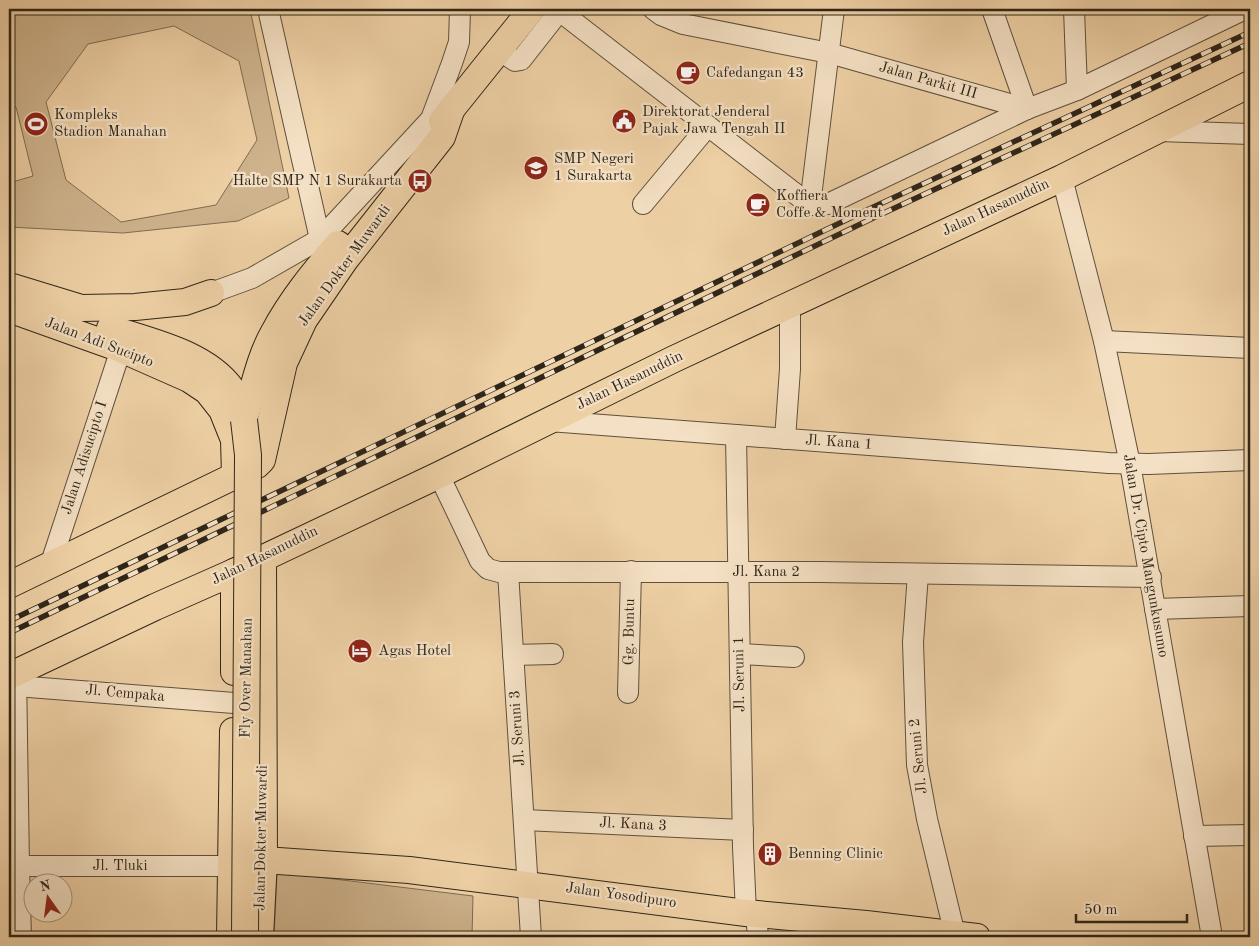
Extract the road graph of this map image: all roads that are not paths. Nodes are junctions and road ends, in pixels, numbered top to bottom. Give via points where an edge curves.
1 (268, 9) edge
2 (460, 9) edge
3 (532, 9) edge
4 (559, 9) edge
5 (653, 9) edge
6 (834, 9) edge
7 (992, 9) edge
8 (1074, 9) edge
9 (1245, 9) edge
10 (499, 50) junction
11 (829, 53) junction
12 (1250, 84) edge
13 (1076, 90) junction
14 (452, 108) junction
15 (1027, 109) junction
16 (708, 126) junction
17 (1158, 131) junction
18 (1250, 134) edge
19 (1062, 178) junction
20 (643, 204) dead end
21 (810, 205) junction
22 (320, 239) junction
23 (9, 286) edge
24 (211, 293) joint
25 (9, 296) edge
26 (790, 305) junction
27 (9, 309) edge
28 (1104, 341) junction
29 (1250, 348) edge
30 (121, 349) junction
31 (244, 420) junction
32 (549, 422) junction
33 (736, 435) junction
34 (785, 439) junction
35 (1250, 460) edge
36 (1130, 464) junction
37 (246, 470) junction
38 (439, 475) junction
39 (263, 558) junction
40 (50, 566) junction
41 (631, 571) junction
42 (234, 572) junction
43 (508, 572) junction
44 (738, 572) junction
45 (918, 574) junction
46 (1151, 578) junction
47 (9, 585) edge
48 (1250, 606) edge
49 (1155, 608) junction
50 (553, 654) dead end
51 (740, 654) junction
52 (513, 655) junction
53 (794, 657) dead end
54 (14, 678) edge
55 (628, 693) dead end
56 (234, 703) junction
57 (524, 820) junction
58 (743, 830) junction
59 (1250, 835) edge
60 (1194, 836) junction
61 (264, 860) junction
62 (14, 866) edge
63 (231, 866) junction
64 (527, 884) junction
65 (754, 921) edge
66 (966, 936) edge
67 (21, 937) edge
68 (230, 937) edge
69 (245, 937) edge
70 (260, 937) edge
71 (531, 937) edge
72 (1212, 937) edge

1 - 22 street
2 - 22 street via 459,42 431,119
3 - 10 main road, Fly Over Manahan
4 - 10 street via 521,60 515,61
4 - 16 street
5 - 11 street, Jalan Parkit III via 683,24
6 - 11 street
7 - 15 street
8 - 13 street
9 - 13 street
10 - 14 main road, Fly Over Manahan
11 - 15 street, Jalan Parkit III
11 - 21 street
12 - 17 main road, Jalan Hasanuddin
13 - 15 street
14 - 31 main road, Fly Over Manahan via 301,288 264,353
14 - 37 main road, Jalan Dokter Muwardi via 442,137 345,260 304,320 284,363 262,460
15 - 21 street via 828,204
16 - 20 street
16 - 21 street
17 - 18 street
17 - 19 main road, Jalan Hasanuddin
19 - 26 main road, Jalan Hasanuddin
19 - 28 street, Jalan Dr. Cipto Mangunkusumo
22 - 24 street via 252,278
23 - 24 main road, Jalan Adi Sucipto via 81,308 185,302
25 - 31 main road, Fly Over Manahan via 152,342 200,362 230,387 240,403
26 - 32 main road, Jalan Hasanuddin
26 - 34 street
27 - 30 main road, Jalan Adi Sucipto
28 - 29 street
28 - 36 street, Jalan Dr. Cipto Mangunkusumo
30 - 37 main road, Jalan Adi Sucipto via 189,379 207,391 222,410
30 - 40 street, Jalan Adisucipto I
31 - 69 main road, Fly Over Manahan, bridge via 248,455
32 - 33 street, Jl. Kana 1
32 - 38 main road, Jalan Hasanuddin
33 - 34 street, Jl. Kana 1
33 - 44 street, Jl. Seruni 1
34 - 36 street, Jl. Kana 1
35 - 36 street, Jl. Kana 1
36 - 46 street, Jalan Dr. Cipto Mangunkusumo
37 - 40 main road
38 - 39 main road, Jalan Hasanuddin
38 - 43 street, Jl. Kana 2 via 480,561 488,569
39 - 42 main road, Jalan Hasanuddin
39 - 61 main road, Jalan Dokter Muwardi
40 - 47 main road
41 - 43 street, Jl. Kana 2
41 - 44 street, Jl. Kana 2
41 - 55 street, Gg. Buntu
42 - 54 main road, Jalan Hasanuddin via 155,607
42 - 56 main road, Jalan Dokter Muwardi
43 - 52 street, Jl. Seruni 3
44 - 45 street, Jl. Kana 2
44 - 51 street, Jl. Seruni 1
45 - 46 street, Jl. Kana 2
45 - 66 street, Jl. Seruni 2 via 913,642 917,765 927,819
46 - 49 street, Jalan Dr. Cipto Mangunkusumo
48 - 49 street
49 - 60 street, Jalan Dr. Cipto Mangunkusumo
50 - 52 street
51 - 53 street
51 - 58 street, Jl. Seruni 1
52 - 57 street, Jl. Seruni 3
54 - 56 street, Jl. Cempaka
54 - 62 street
56 - 63 main road, Jalan Dokter Muwardi
57 - 58 street, Jl. Kana 3
57 - 64 street, Jl. Seruni 3
58 - 65 street, Jl. Seruni 1
59 - 60 street
60 - 72 street, Jalan Dr. Cipto Mangunkusumo
61 - 64 main road, Jalan Yosodipuro via 409,870
61 - 70 main road, Jalan Dokter Muwardi
62 - 63 street, Jl. Tluki
62 - 67 street
63 - 68 main road, Jalan Dokter Muwardi
64 - 65 main road, Jalan Yosodipuro
64 - 71 street, Jl. Seruni 3
65 - 66 main road, Jalan Yosodipuro

